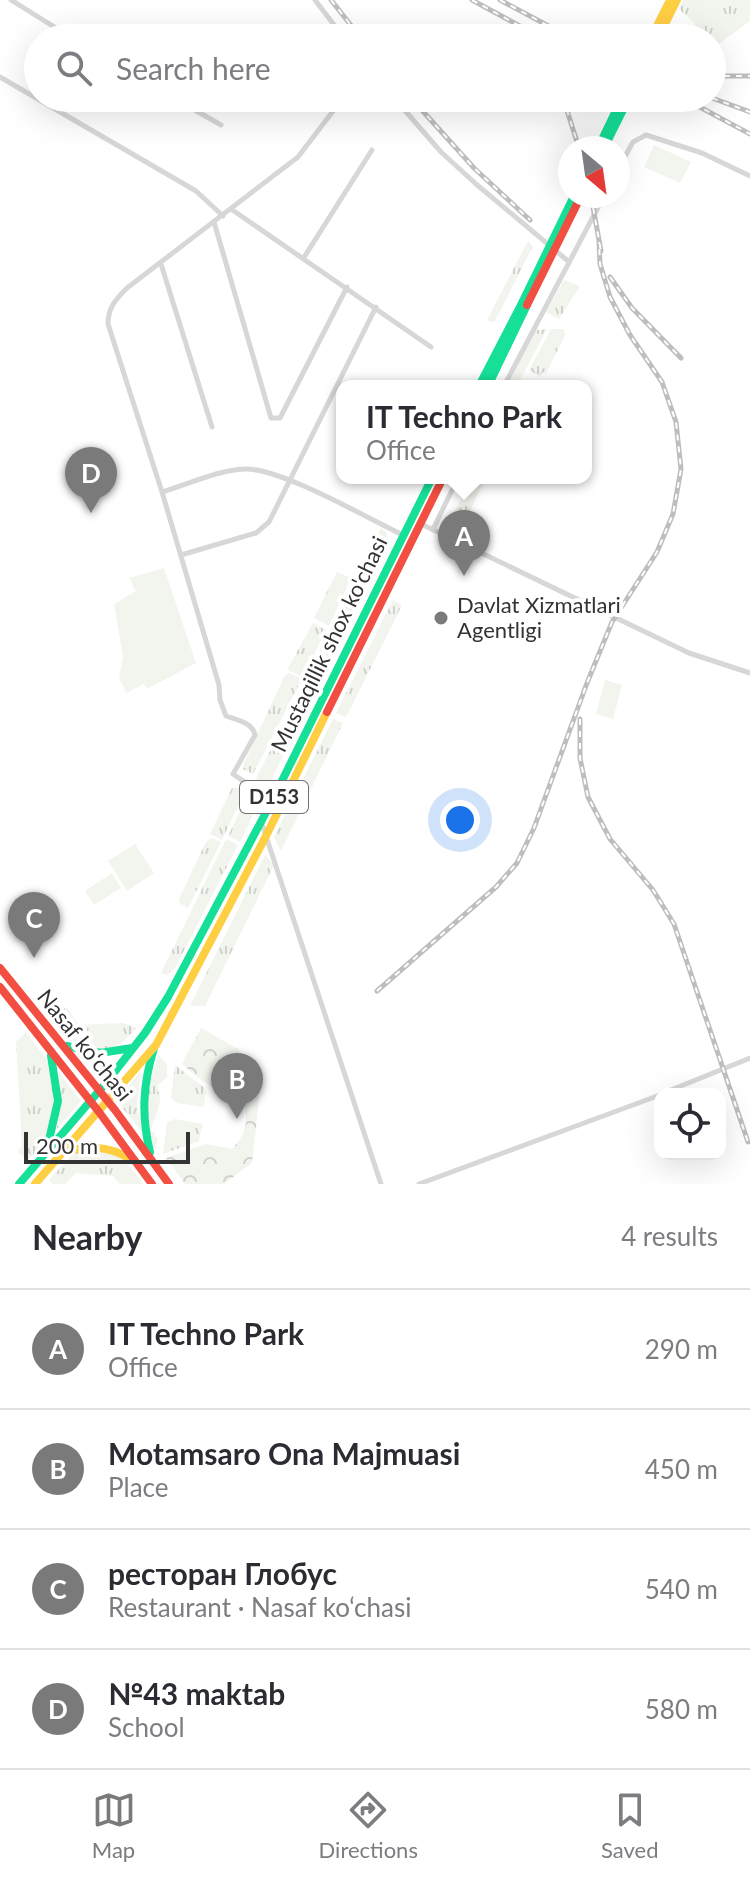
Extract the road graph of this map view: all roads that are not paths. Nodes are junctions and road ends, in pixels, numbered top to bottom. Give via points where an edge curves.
1 (11, 0) edge
2 (315, 0) edge
3 (674, 1) edge
4 (50, 24) edge
5 (333, 24) edge
6 (660, 24) edge
7 (664, 24) edge
8 (0, 77) edge
9 (24, 91) edge
10 (60, 112) edge
11 (198, 112) edge
12 (332, 112) edge
13 (407, 112) edge
14 (615, 112) edge
15 (622, 112) edge
16 (221, 125) dead end
17 (604, 136) edge
18 (610, 136) edge
19 (630, 147) edge
20 (372, 150) dead end
21 (750, 176) edge
22 (569, 208) edge
23 (575, 208) edge
24 (597, 208) edge
25 (231, 209) junction
26 (223, 216) junction
27 (214, 222) junction
28 (303, 259) junction
29 (568, 261) junction
30 (161, 264) junction
31 (347, 287) junction
32 (525, 304) junction
33 (376, 307) junction
34 (431, 347) dead end
35 (340, 380) edge
36 (482, 380) edge
37 (491, 380) edge
38 (507, 380) edge
39 (336, 389) edge
40 (212, 427) dead end
41 (291, 481) junction
42 (429, 484) edge
43 (440, 484) edge
44 (455, 484) edge
45 (162, 492) junction
46 (421, 524) junction
47 (433, 529) junction
48 (403, 535) junction
49 (181, 555) junction
50 (750, 673) edge
51 (272, 801) junction
52 (281, 806) junction
53 (261, 821) junction
54 (266, 836) junction
55 (0, 968) edge
56 (0, 987) edge
57 (33, 1008) junction
58 (24, 1018) junction
59 (63, 1044) junction
60 (156, 1045) junction
61 (132, 1048) junction
62 (50, 1051) junction
63 (750, 1058) edge
64 (676, 1088) edge
65 (99, 1091) junction
66 (654, 1097) edge
67 (90, 1101) junction
68 (108, 1102) junction
69 (99, 1112) junction
70 (63, 1152) junction
71 (46, 1153) junction
72 (152, 1161) junction
73 (139, 1166) junction
74 (19, 1184) edge
75 (35, 1184) edge
76 (152, 1184) edge
77 (169, 1184) edge
78 (381, 1184) edge
79 (419, 1184) edge

1 - 4 street
2 - 5 street
3 - 6 main road
3 - 7 main road
8 - 9 street
10 - 26 street via 196,191
11 - 16 street
12 - 25 street via 298,157
13 - 29 street via 464,173
14 - 17 main road
15 - 18 main road
19 - 21 street via 646,135
20 - 28 street
22 - 32 main road, bridge
23 - 32 main road, bridge
24 - 29 street
25 - 26 street
25 - 28 street
26 - 27 street
27 - 30 street
27 - 31 street via 271,418 280,418
28 - 31 street
29 - 38 street
30 - 40 street
30 - 45 street via 113,301 108,324
31 - 33 street
32 - 36 main road
32 - 37 main road
33 - 34 street
33 - 35 street
39 - 41 street
41 - 45 street via 260,469 231,470
41 - 48 street
41 - 49 street via 269,522 256,533
42 - 48 main road, Mustaqillik shox ko'chasi / D153
43 - 46 main road, Mustaqillik shox ko'chasi / D153
44 - 47 street
45 - 49 street
46 - 47 street
46 - 52 main road, Mustaqillik shox ko'chasi / D153
47 - 50 street via 689,653
48 - 51 main road, Mustaqillik shox ko'chasi / D153
49 - 51 street via 222,709 255,731 233,774
51 - 52 main road
51 - 53 main road, Mustaqillik shox ko'chasi / D153
52 - 54 main road, Mustaqillik shox ko'chasi / D153
53 - 54 street
53 - 61 main road, Mustaqillik shox ko'chasi / D153 via 168,997
54 - 60 main road, Mustaqillik shox ko'chasi / D153
54 - 78 street
55 - 57 main road, Nasaf ko‘chasi
56 - 58 main road, Nasaf ko‘chasi
57 - 58 main road
57 - 59 main road, Nasaf ko‘chasi
58 - 62 main road, Nasaf ko‘chasi
59 - 61 main road via 100,1055
59 - 65 main road, Nasaf ko‘chasi
60 - 68 main road, Mustaqillik shox ko'chasi / D153
60 - 72 main road via 143,1082 142,1105
61 - 65 main road, Mustaqillik shox ko'chasi / D153
62 - 67 main road, Nasaf ko‘chasi
62 - 71 main road via 58,1101
63 - 64 street
65 - 67 main road, Mustaqillik shox ko'chasi / D153
65 - 68 main road, Nasaf ko‘chasi
66 - 79 street
67 - 69 main road, Nasaf ko‘chasi
67 - 71 main road, Mustaqillik shox ko'chasi
68 - 69 main road, Mustaqillik shox ko'chasi / D153
68 - 72 main road, Nasaf ko‘chasi
69 - 70 main road, Mustaqillik shox ko'chasi
69 - 73 main road, Nasaf ko‘chasi
70 - 73 main road via 107,1147
70 - 75 main road, Mustaqillik shox ko'chasi
71 - 74 main road, Mustaqillik shox ko'chasi
72 - 77 main road, Nasaf ko‘chasi
73 - 76 main road, Nasaf ko‘chasi

